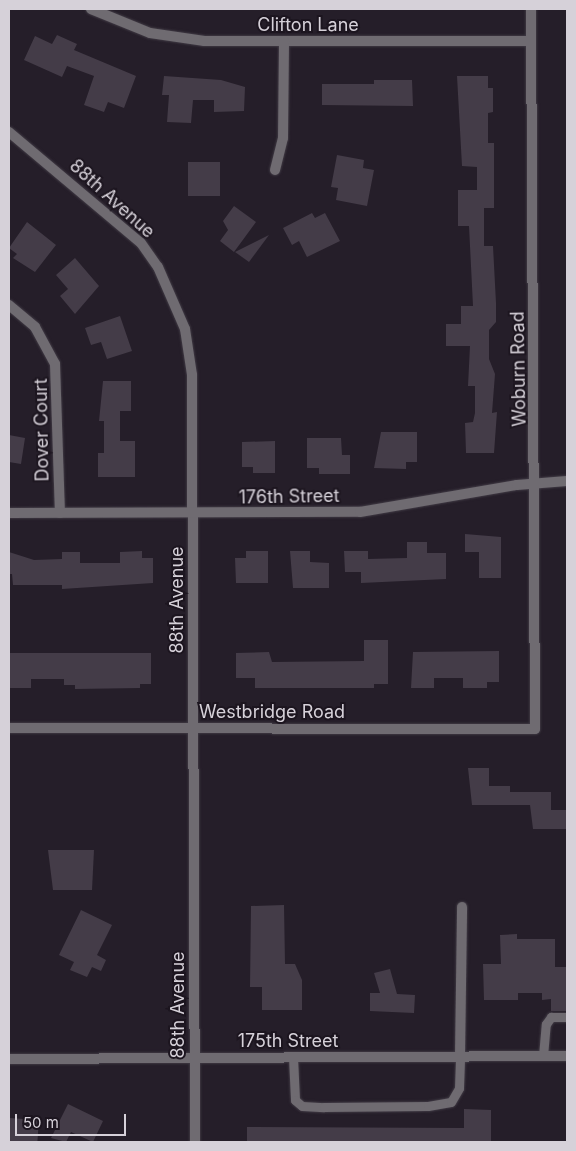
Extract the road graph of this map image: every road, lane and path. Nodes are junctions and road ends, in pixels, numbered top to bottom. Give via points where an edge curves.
1 (91, 9) edge
2 (531, 9) edge
3 (531, 40) junction
4 (284, 41) junction
5 (9, 132) edge
6 (275, 170) dead end
7 (9, 305) edge
8 (567, 481) edge
9 (536, 482) junction
10 (9, 513) edge
11 (60, 513) junction
12 (193, 514) junction
13 (9, 728) edge
14 (193, 728) junction
15 (535, 729) joint
16 (462, 906) dead end
17 (567, 1017) edge
18 (460, 1056) junction
19 (543, 1056) junction
20 (567, 1056) edge
21 (293, 1057) junction
22 (194, 1058) junction
23 (9, 1059) edge
24 (195, 1142) edge

1 - 4 street, Clifton Lane via 166,36
2 - 3 street, Woburn Road
3 - 4 street, Clifton Lane
3 - 9 street, Woburn Road
4 - 6 street via 283,138
5 - 12 street, 88th Avenue via 135,237 158,267 174,299 192,375
7 - 11 street, Dover Court via 35,327 55,364
8 - 9 street, 176th Street
9 - 12 street, 176th Street via 380,511
9 - 15 street, Woburn Road
10 - 11 street, 176th Street
11 - 12 street, 176th Street
12 - 14 street, 88th Avenue
13 - 14 street, Westbridge Road
14 - 15 street, Westbridge Road
14 - 22 street, 88th Avenue
16 - 18 street
17 - 19 lane via 551,1017 546,1024
18 - 19 street, 175th Street
18 - 21 street, 175th Street
18 - 21 lane via 459,1088 451,1102 334,1107 302,1106 295,1100
19 - 20 street, 175th Street
21 - 22 street, 175th Street
22 - 23 street, 175th Street
22 - 24 street, 88th Avenue

